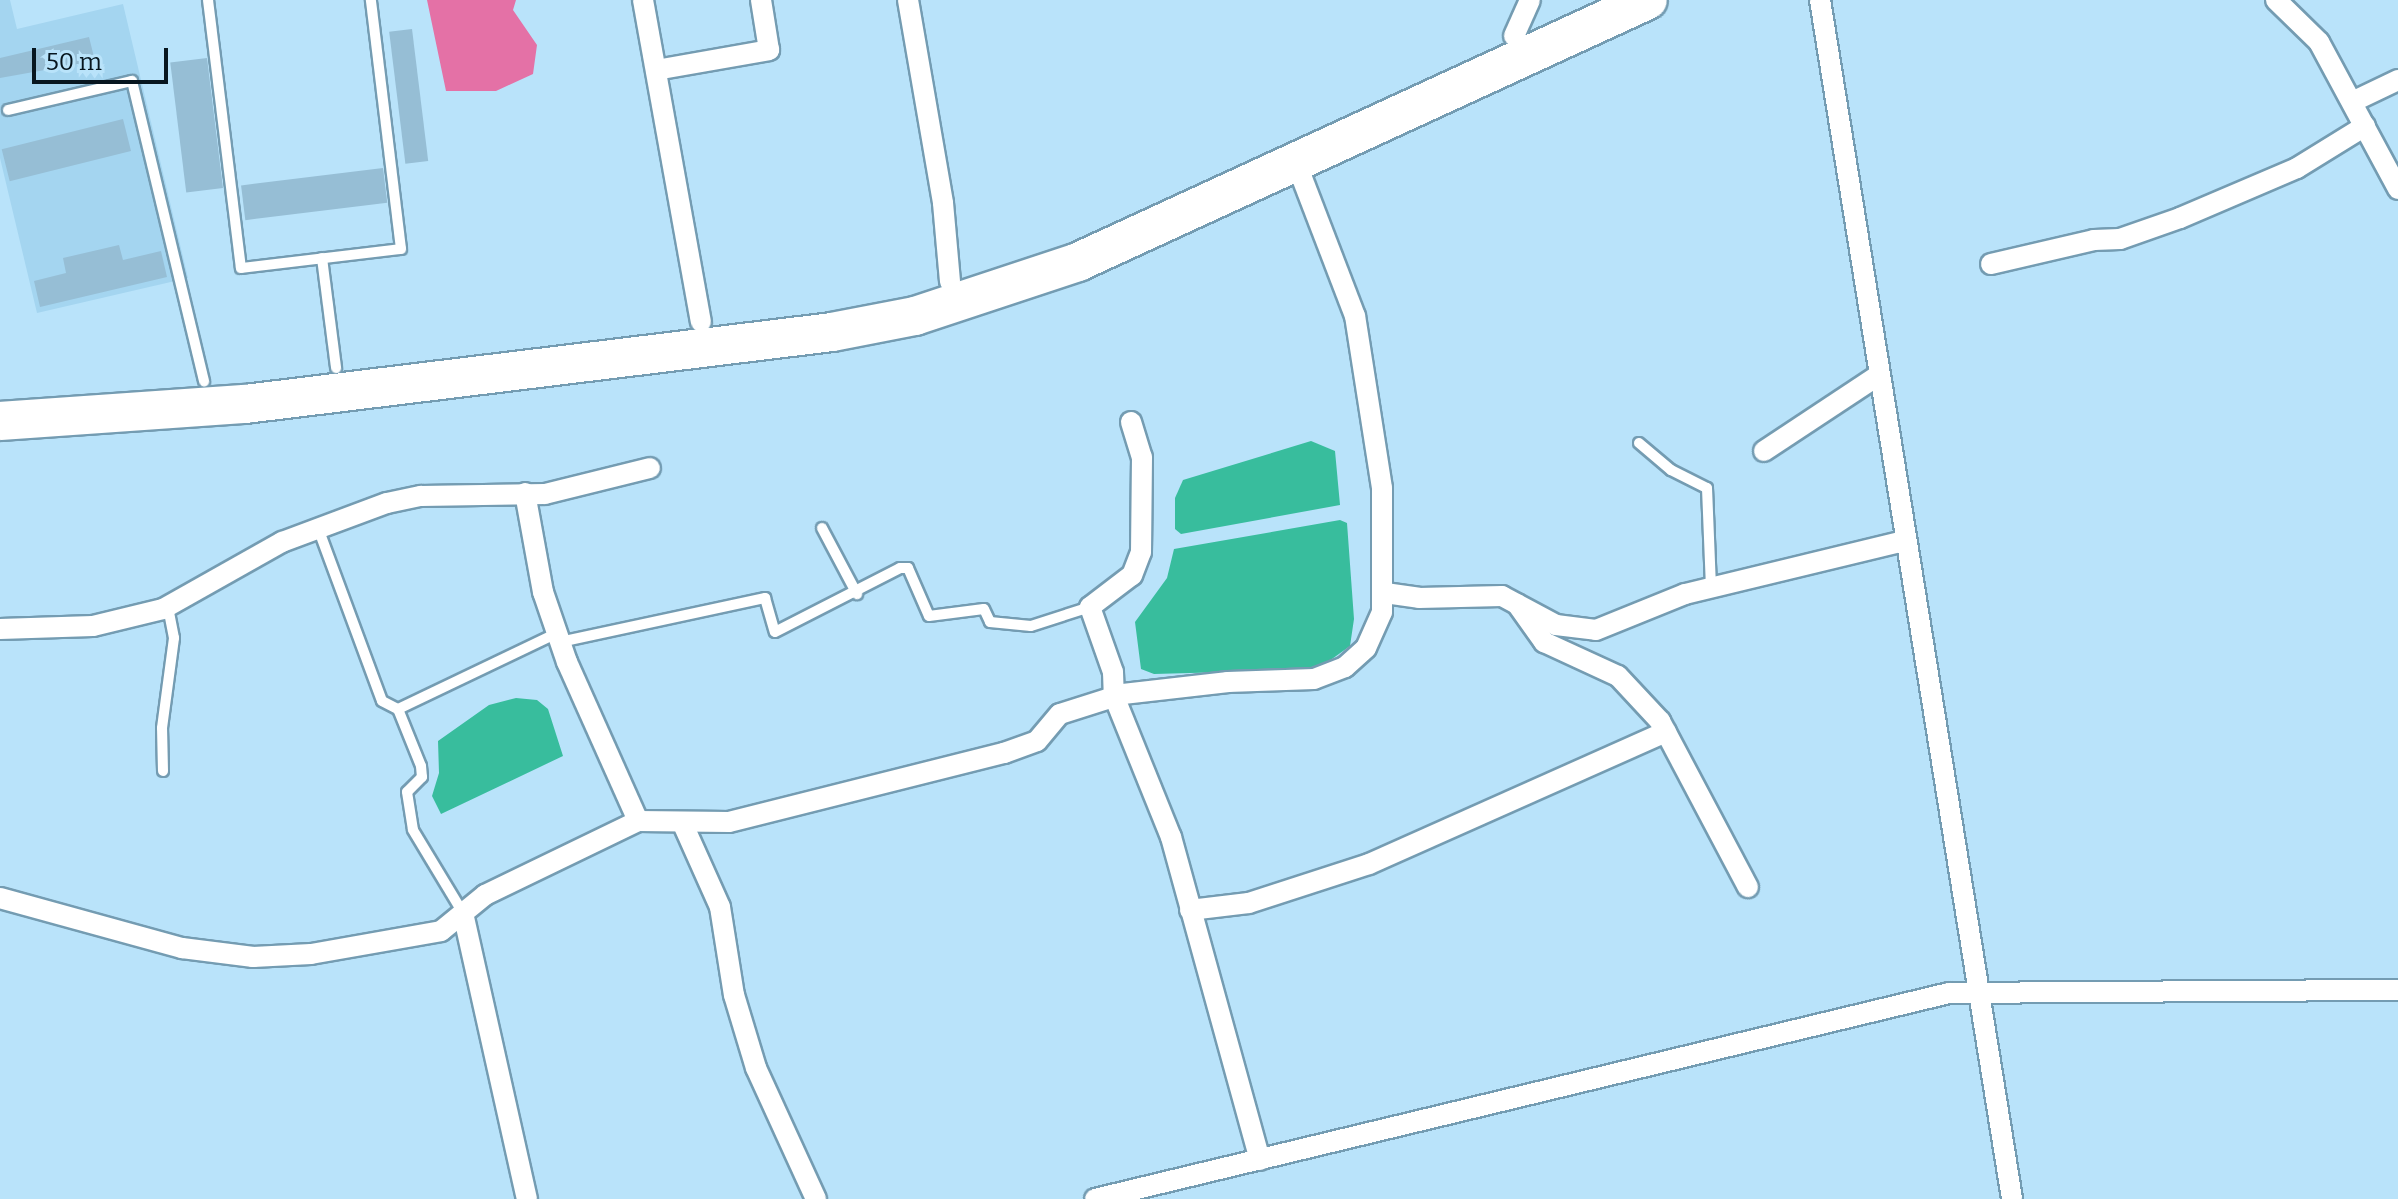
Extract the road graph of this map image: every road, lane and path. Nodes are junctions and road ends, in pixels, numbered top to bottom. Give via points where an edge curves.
1 (208, 0) edge
2 (371, 0) edge
3 (643, 0) edge
4 (761, 0) edge
5 (908, 0) edge
6 (1530, 0) edge
7 (1591, 0) edge
8 (1648, 0) edge
9 (1820, 0) edge
10 (2276, 0) edge
11 (1514, 36) junction
12 (656, 70) junction
13 (2398, 80) edge
14 (2352, 102) junction
15 (8, 110) dead end
16 (2365, 126) junction
17 (1296, 162) junction
18 (2398, 189) edge
19 (322, 258) junction
20 (1991, 264) dead end
21 (950, 282) junction
22 (701, 322) junction
23 (336, 368) junction
24 (1879, 375) junction
25 (204, 382) junction
26 (0, 395) edge
27 (0, 421) edge
28 (1131, 422) dead end
29 (1639, 443) dead end
30 (1764, 451) dead end
31 (650, 468) dead end
32 (525, 493) junction
33 (317, 526) junction
34 (822, 528) dead end
35 (1904, 541) junction
36 (1711, 588) junction
37 (1385, 593) junction
38 (857, 594) junction
39 (1515, 601) junction
40 (168, 606) junction
41 (1090, 607) junction
42 (0, 629) edge
43 (559, 637) junction
44 (1114, 696) junction
45 (398, 709) junction
46 (1666, 732) junction
47 (163, 771) dead end
48 (638, 821) junction
49 (682, 822) junction
50 (1748, 887) dead end
51 (0, 898) edge
52 (1190, 910) junction
53 (463, 913) junction
54 (2398, 990) edge
55 (1978, 992) junction
56 (1260, 1160) junction
57 (527, 1199) edge
58 (816, 1199) edge
59 (1095, 1199) edge
60 (2012, 1199) edge

1 - 19 lane via 241,268
2 - 19 lane via 401,249
3 - 12 street
4 - 12 street via 769,50
5 - 21 street via 943,203
6 - 11 street
7 - 11 highway
8 - 17 highway
9 - 24 street
10 - 14 street via 2314,34
11 - 21 highway via 1068,240
12 - 22 street
13 - 14 street
14 - 16 street
15 - 25 lane via 132,81
16 - 18 street
16 - 20 street via 2297,168 2180,218 2120,239
17 - 27 highway via 1038,278 957,306 874,325 245,404
17 - 37 street via 1355,316 1367,374 1382,488
19 - 23 lane
21 - 22 highway via 829,308
22 - 23 highway
23 - 25 highway
24 - 30 street
24 - 35 street
25 - 26 highway
28 - 41 street via 1142,457 1141,552 1132,575
29 - 36 lane via 1671,470 1707,488
31 - 32 street via 545,494
32 - 33 street via 421,496
32 - 43 street via 543,592
33 - 40 street
33 - 45 lane via 382,701
34 - 38 lane
35 - 36 street
35 - 55 street
36 - 39 street via 1596,630 1556,625
37 - 39 street via 1436,598 1489,594
37 - 44 street via 1373,637 1356,659 1335,673
38 - 41 lane via 908,568 929,616 984,609 990,622 1031,626
38 - 43 lane via 775,632 765,598
39 - 46 street via 1534,633 1556,650 1618,676
40 - 42 street via 93,626
40 - 47 lane via 174,638 162,728
41 - 44 street via 1113,672
43 - 45 lane
43 - 48 street
44 - 49 street via 1060,714 1037,741 1004,753 729,822
44 - 52 street via 1171,837
45 - 53 lane via 421,766 422,777 407,792 413,830
46 - 50 street
46 - 52 street via 1369,864 1249,903
48 - 49 street
48 - 53 street via 485,895
49 - 58 street via 720,907 734,995 756,1068
51 - 53 street via 168,945 253,957 311,954 441,931
52 - 56 street
53 - 57 street
54 - 55 street
55 - 56 street via 1949,993
55 - 60 street
56 - 59 street

